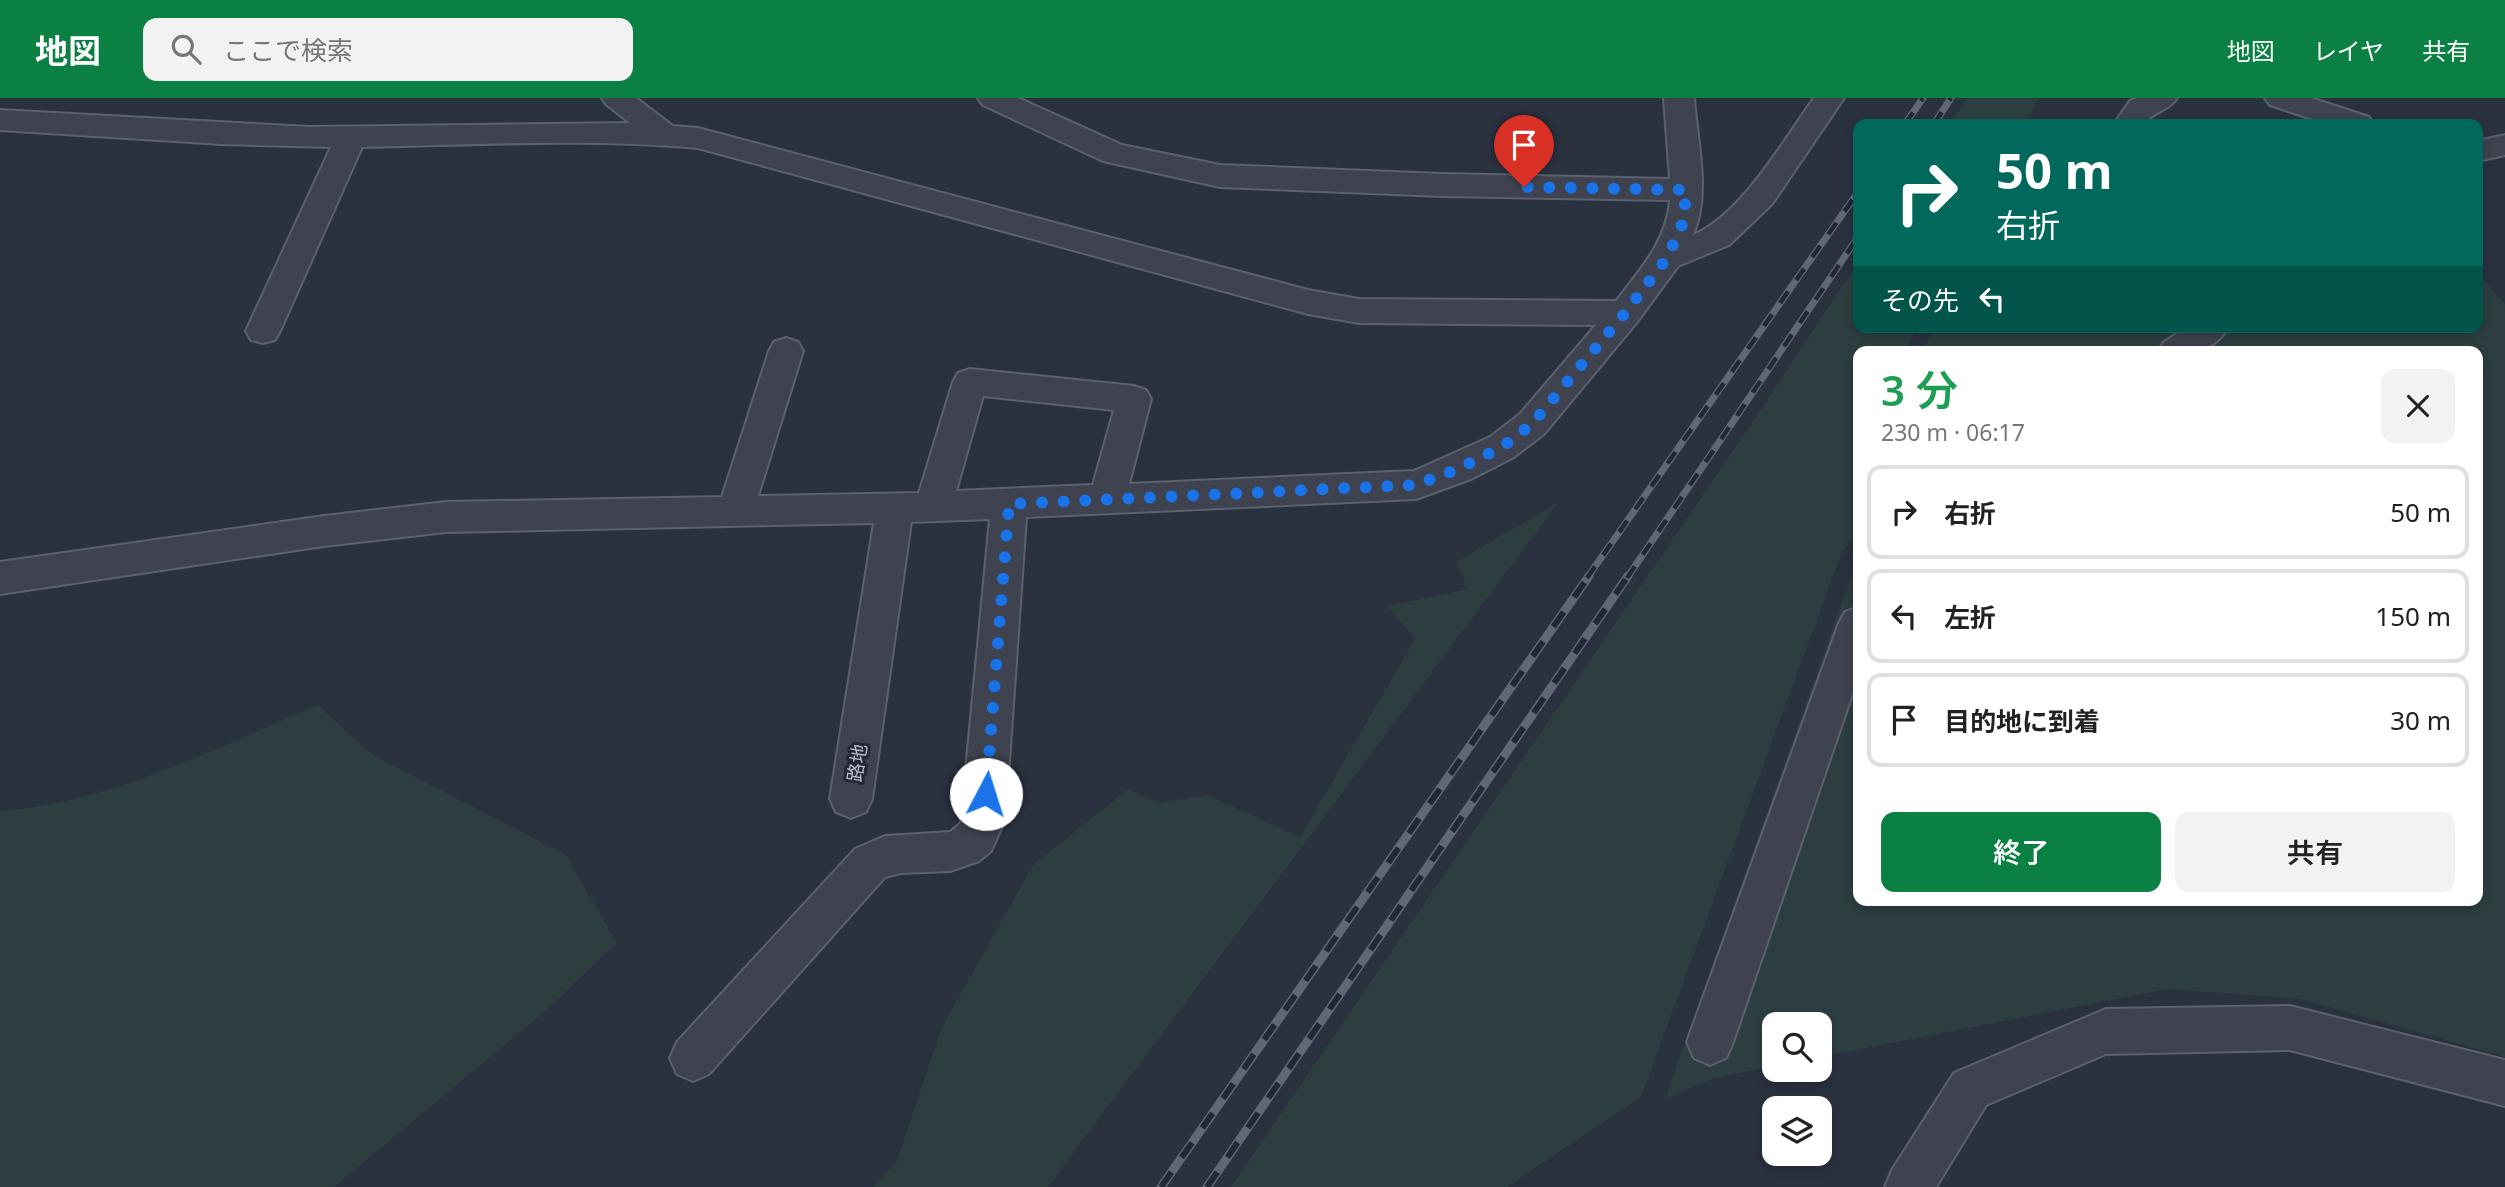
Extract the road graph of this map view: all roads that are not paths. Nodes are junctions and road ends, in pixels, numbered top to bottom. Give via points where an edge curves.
1 (617, 98) edge
2 (993, 98) edge
3 (1679, 98) edge
4 (1829, 98) edge
5 (2162, 98) edge
6 (2280, 98) edge
7 (2132, 119) edge
8 (2343, 119) edge
9 (0, 120) edge
10 (665, 135) junction
11 (351, 137) junction
12 (2505, 145) edge
13 (2483, 150) edge
14 (1686, 190) junction
15 (1667, 258) junction
16 (1625, 313) junction
17 (263, 331) dead end
18 (2203, 333) edge
19 (2184, 346) edge
20 (786, 351) dead end
21 (1107, 498) junction
22 (1009, 504) junction
23 (895, 506) junction
24 (933, 507) junction
25 (736, 509) junction
26 (0, 578) edge
27 (1853, 637) edge
28 (851, 799) dead end
29 (1710, 1042) dead end
30 (693, 1058) dead end
31 (2505, 1083) edge
32 (1909, 1187) edge

1 - 10 street
2 - 14 street via 1114,154 1220,176
3 - 14 street
4 - 15 street via 1760,197 1718,237
5 - 7 street via 2140,108
6 - 8 street
9 - 11 street
10 - 11 street
10 - 16 street via 744,149 1308,302 1359,311
11 - 17 street
12 - 13 street
14 - 15 street via 1684,220
15 - 16 street
16 - 21 street via 1532,424 1502,447 1416,485
18 - 19 street
20 - 25 street
21 - 22 street
21 - 24 street via 1134,399 970,382
22 - 24 street
22 - 30 street via 984,820 979,836 966,848 944,853 900,852 870,863
23 - 24 street
23 - 25 street
23 - 28 street, 路地
25 - 26 street via 446,517
27 - 29 street
31 - 32 street via 2290,1028 2106,1032 1970,1089

